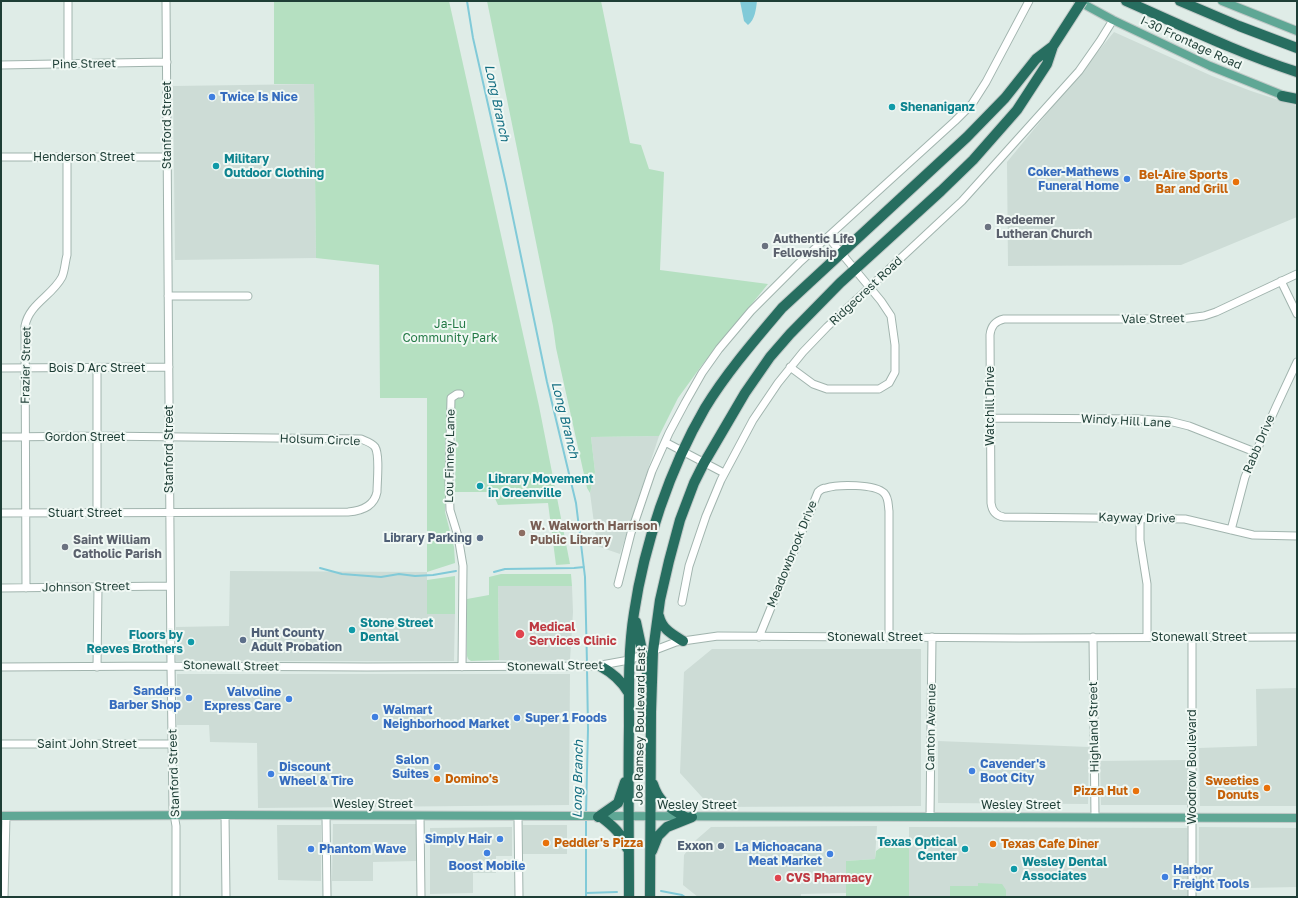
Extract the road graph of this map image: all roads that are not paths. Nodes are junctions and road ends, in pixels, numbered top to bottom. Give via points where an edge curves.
1 (68, 1) edge
2 (166, 1) edge
3 (1029, 1) edge
4 (1078, 1) edge
5 (1082, 1) edge
6 (1126, 1) edge
7 (1180, 1) edge
8 (1222, 1) edge
9 (1232, 3) edge
10 (1113, 20) junction
11 (1297, 31) edge
12 (1053, 46) junction
13 (1297, 48) edge
14 (167, 62) junction
15 (68, 64) junction
16 (1, 65) edge
17 (1297, 72) edge
18 (1282, 96) joint
19 (1297, 100) edge
20 (1, 157) edge
21 (67, 157) junction
22 (167, 157) junction
23 (828, 236) junction
24 (842, 253) junction
25 (855, 269) junction
26 (1297, 274) edge
27 (1281, 281) junction
28 (870, 287) junction
29 (168, 296) junction
30 (248, 296) dead end
31 (1297, 314) edge
32 (999, 320) joint
33 (1297, 362) edge
34 (169, 367) junction
35 (790, 367) junction
36 (1, 368) edge
37 (25, 368) junction
38 (97, 368) junction
39 (460, 394) dead end
40 (991, 418) junction
41 (98, 436) junction
42 (1, 437) edge
43 (169, 437) junction
44 (25, 438) junction
45 (665, 442) junction
46 (683, 451) junction
47 (1255, 452) junction
48 (704, 463) junction
49 (724, 473) junction
50 (991, 496) joint
51 (1, 513) edge
52 (26, 513) junction
53 (97, 514) junction
54 (170, 514) junction
55 (1140, 518) junction
56 (1231, 530) junction
57 (1297, 536) edge
58 (618, 584) dead end
59 (170, 586) junction
60 (98, 587) junction
61 (1, 588) edge
62 (26, 588) junction
63 (682, 602) dead end
64 (634, 612) junction
65 (658, 614) junction
66 (758, 637) junction
67 (889, 637) junction
68 (932, 637) junction
69 (1092, 637) junction
70 (1147, 637) junction
71 (1192, 637) junction
72 (1297, 637) edge
73 (683, 641) junction
74 (653, 651) junction
75 (642, 656) junction
76 (630, 660) junction
77 (171, 666) junction
78 (598, 666) junction
79 (1, 667) edge
80 (97, 667) junction
81 (462, 667) junction
82 (629, 693) junction
83 (651, 693) junction
84 (1, 744) edge
85 (172, 744) junction
86 (629, 770) junction
87 (651, 774) junction
88 (225, 815) junction
89 (4, 816) edge
90 (174, 816) junction
91 (326, 816) junction
92 (420, 816) junction
93 (518, 817) junction
94 (598, 817) junction
95 (629, 817) junction
96 (651, 817) junction
97 (689, 817) junction
98 (930, 817) junction
99 (1095, 817) junction
100 (1192, 818) junction
101 (1297, 818) edge
102 (629, 852) junction
103 (650, 854) junction
104 (4, 897) edge
105 (176, 897) edge
106 (226, 897) edge
107 (327, 897) edge
108 (421, 897) edge
109 (519, 897) edge
110 (628, 897) edge
111 (650, 897) edge
112 (1192, 897) edge

1 - 15 street
2 - 14 street, Stanford Street
3 - 23 street via 972,104
4 - 10 main road, I-30 Frontage Road
5 - 12 highway, bridge
6 - 17 highway via 1261,60
7 - 13 highway
8 - 9 main road
9 - 11 main road
10 - 18 main road, I-30 Frontage Road via 1210,66
10 - 28 street, Ridgecrest Road via 1079,71 982,180
12 - 24 highway, Joe Ramsey Boulevard East via 1036,59 1005,98 967,137
12 - 25 highway, Joe Ramsey Boulevard East via 1047,64 1017,110 973,160
14 - 15 street, Pine Street
14 - 22 street, Stanford Street
15 - 16 street, Pine Street
18 - 19 highway
20 - 21 street, Henderson Street
21 - 22 street, Henderson Street
21 - 37 street, Frazier Street via 65,269 58,282 26,318
22 - 29 street, Stanford Street
23 - 24 street
23 - 45 street via 766,295 719,349 684,403
24 - 25 street
24 - 46 highway, Joe Ramsey Boulevard East via 782,308 762,331 718,388
25 - 28 street
25 - 48 highway, Joe Ramsey Boulevard East via 770,357 745,392
26 - 27 street, Vale Street
27 - 31 street
27 - 32 street, Vale Street via 1204,316 1181,319
28 - 35 street, Ridgecrest Road via 827,327
28 - 35 street via 885,306 893,322 894,372 889,382 873,390 827,389 813,384
29 - 30 street
29 - 34 street, Stanford Street
32 - 40 street, Watchill Drive via 990,329
33 - 47 street, Rabb Drive
34 - 38 street, Bois D Arc Street
34 - 43 street, Stanford Street
35 - 49 street, Ridgecrest Road via 753,420
36 - 37 street, Bois D Arc Street
37 - 38 street, Bois D Arc Street
37 - 44 street, Frazier Street
38 - 41 street
39 - 81 street, Lou Finney Lane via 451,398 449,482 450,515 458,536 463,566
40 - 47 street, Windy Hill Lane via 1169,421 1189,426
40 - 50 street, Watchill Drive
41 - 43 street, Gordon Street
41 - 44 street, Gordon Street
41 - 53 street
42 - 44 street, Gordon Street
43 - 54 street, Stanford Street
43 - 54 street, Holsum Circle via 361,439 374,447 377,454 376,498 360,511
44 - 52 street, Frazier Street
45 - 46 street
45 - 58 street via 652,471 631,533
46 - 48 street
46 - 64 highway, Joe Ramsey Boulevard East via 653,532
47 - 56 street, Rabb Drive
48 - 49 street
48 - 65 highway, Joe Ramsey Boulevard East via 680,520
49 - 63 street, Ridgecrest Road via 689,566
50 - 55 street, Kayway Drive via 994,512 1004,517
51 - 52 street, Stuart Street
52 - 53 street, Stuart Street
52 - 62 street, Frazier Street
53 - 54 street, Stuart Street
54 - 59 street, Stanford Street
55 - 56 street, Kayway Drive via 1190,520
55 - 70 street via 1140,540 1147,584
56 - 57 street, Kayway Drive via 1260,536
59 - 60 street, Johnson Street
59 - 77 street, Stanford Street
60 - 62 street, Johnson Street
60 - 80 street
61 - 62 street, Johnson Street
64 - 75 highway
64 - 76 highway, Joe Ramsey Boulevard East
65 - 73 highway via 661,624
65 - 74 highway, Joe Ramsey Boulevard East
66 - 67 street, Stonewall Street
66 - 67 street, Meadowbrook Drive via 818,492 825,488 859,486 878,490 887,498
66 - 73 street, Stonewall Street via 718,636
67 - 68 street, Stonewall Street
68 - 69 street, Stonewall Street
68 - 98 street, Canton Avenue
69 - 70 street, Stonewall Street
69 - 99 street, Highland Street
70 - 71 street, Stonewall Street
71 - 72 street, Stonewall Street
71 - 100 street, Woodrow Boulevard
73 - 74 street, Stonewall Street
74 - 75 street, Stonewall Street
74 - 83 highway, Joe Ramsey Boulevard East
75 - 76 street, Stonewall Street
75 - 83 highway
76 - 78 street, Stonewall Street
76 - 82 highway, Joe Ramsey Boulevard East
77 - 80 street, Stonewall Street
77 - 81 street, Stonewall Street
77 - 85 street, Stanford Street
78 - 81 street, Stonewall Street
78 - 82 highway via 610,671
79 - 80 street, Stonewall Street
82 - 86 highway, Joe Ramsey Boulevard East
83 - 87 highway, Joe Ramsey Boulevard East
84 - 85 street, Saint John Street
85 - 90 street, Stanford Street
86 - 94 highway via 618,803
86 - 95 highway, Joe Ramsey Boulevard East
87 - 96 highway, Joe Ramsey Boulevard East
87 - 97 highway via 658,797 668,806
88 - 90 main road, Wesley Street
88 - 91 main road, Wesley Street
88 - 106 street
89 - 90 main road, Wesley Street
89 - 104 street
90 - 105 street, Stanford Street
91 - 92 main road, Wesley Street
91 - 107 street
92 - 93 main road, Wesley Street
92 - 108 street
93 - 94 main road, Wesley Street
93 - 109 street
94 - 95 main road, Wesley Street
94 - 102 highway via 613,826 624,838
95 - 96 main road, Wesley Street
95 - 102 highway, Joe Ramsey Boulevard East
96 - 97 main road, Wesley Street
96 - 103 highway, Joe Ramsey Boulevard East
97 - 98 main road, Wesley Street
97 - 103 highway via 667,827 658,836
98 - 99 main road, Wesley Street
99 - 100 main road, Wesley Street
100 - 101 main road, Wesley Street
100 - 112 street, Woodrow Boulevard
102 - 110 highway, Joe Ramsey Boulevard East
103 - 111 highway, Joe Ramsey Boulevard East

